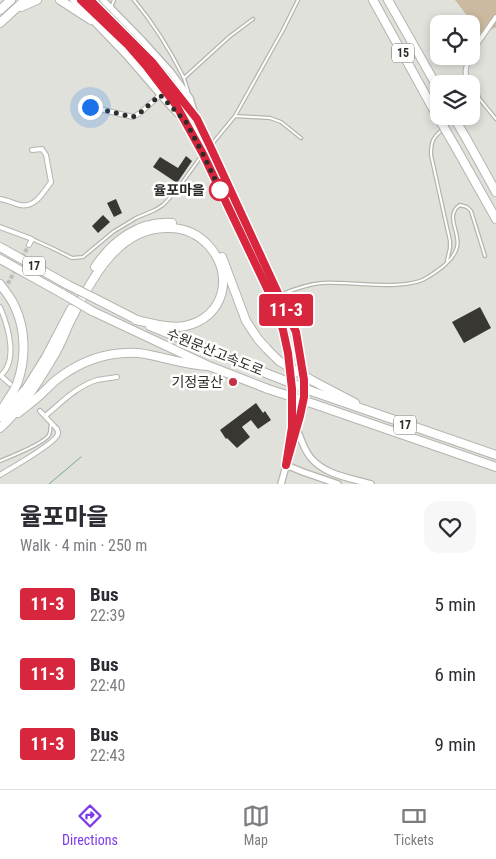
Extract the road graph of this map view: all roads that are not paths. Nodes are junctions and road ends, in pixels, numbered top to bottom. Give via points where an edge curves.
1 (11, 0) edge
2 (26, 0) edge
3 (37, 0) edge
4 (60, 0) edge
5 (73, 0) edge
6 (81, 0) edge
7 (90, 0) edge
8 (103, 0) edge
9 (114, 0) edge
10 (134, 0) edge
11 (298, 0) edge
12 (374, 0) edge
13 (388, 0) edge
14 (0, 10) edge
15 (15, 10) junction
16 (114, 11) junction
17 (496, 17) edge
18 (253, 19) dead end
19 (91, 20) junction
20 (0, 22) edge
21 (480, 40) edge
22 (430, 75) edge
23 (184, 78) junction
24 (160, 95) junction
25 (190, 98) junction
26 (480, 100) edge
27 (85, 104) dead end
28 (235, 116) junction
29 (197, 119) junction
30 (496, 119) edge
31 (186, 122) junction
32 (446, 125) edge
33 (460, 125) edge
34 (301, 138) dead end
35 (210, 146) junction
36 (32, 150) dead end
37 (203, 154) junction
38 (496, 192) edge
39 (0, 199) edge
40 (496, 220) edge
41 (0, 227) edge
42 (32, 239) junction
43 (29, 245) tunnel mouth
44 (0, 247) edge
45 (485, 256) dead end
46 (0, 260) edge
47 (446, 263) junction
48 (0, 284) edge
49 (280, 295) junction
50 (0, 306) edge
51 (136, 320) junction
52 (209, 366) junction
53 (0, 376) edge
54 (116, 378) dead end
55 (10, 384) dead end
56 (40, 411) dead end
57 (0, 413) edge
58 (45, 416) junction
59 (383, 417) junction
60 (3, 419) edge
61 (51, 422) junction
62 (0, 428) edge
63 (297, 428) junction
64 (496, 455) edge
65 (0, 461) edge
66 (286, 465) junction
67 (496, 467) edge
68 (0, 475) edge
69 (281, 484) edge
70 (338, 484) edge
71 (370, 484) edge

1 - 14 highway
2 - 15 highway
3 - 15 highway
4 - 19 highway
5 - 19 street
6 - 31 street via 147,67
7 - 29 street via 152,62
8 - 16 street
9 - 16 lane
10 - 23 lane via 172,53
11 - 28 lane
12 - 40 highway, 15, bridge
13 - 22 highway, 15
15 - 20 highway
16 - 25 street via 144,41
17 - 21 street
18 - 23 lane
19 - 24 street
23 - 25 lane
24 - 27 street via 133,117
24 - 31 street
25 - 29 street
26 - 30 lane
28 - 34 lane via 270,118 281,122
28 - 35 lane
29 - 35 street
31 - 37 street
32 - 47 lane via 434,136 431,146 450,241
33 - 38 highway, bridge
35 - 37 lane
35 - 49 street
36 - 39 street via 42,149 46,155 51,182 38,200 28,206
37 - 42 lane via 178,190 163,205 119,228 83,257 72,258
37 - 66 street via 274,303 283,330 292,389 292,427
41 - 42 street
42 - 43 street
44 - 51 highway, 수원문산고속도로 / 17, bridge
45 - 47 lane via 470,211 460,205 453,217 458,245
46 - 52 highway, 수원문산고속도로 / 17, bridge via 92,310
47 - 49 lane via 426,279 404,285 321,283
48 - 57 highway via 15,307 22,327 23,356 16,385
49 - 63 street via 296,332 304,380
50 - 53 street via 8,324 10,357
51 - 59 highway, 수원문산고속도로 / 17, bridge
51 - 60 highway via 185,326 212,311 224,289 223,276 213,250 203,240 182,229 165,228 136,235 119,247 96,274 44,372
52 - 60 highway via 189,365 136,353 92,359 54,381 38,397
52 - 67 highway, 수원문산고속도로 / 17, bridge
53 - 55 street
54 - 58 street via 87,384
56 - 58 street
58 - 61 street
59 - 60 highway, bridge via 279,361 246,321 223,259 210,240 194,228 164,223 136,229 114,243 100,258 33,379
59 - 64 highway, 수원문산고속도로 / 17
60 - 62 highway
61 - 65 lane via 48,437
61 - 68 street via 57,428 57,436
63 - 66 street
63 - 71 street via 303,446 321,467
66 - 69 street
66 - 70 street

